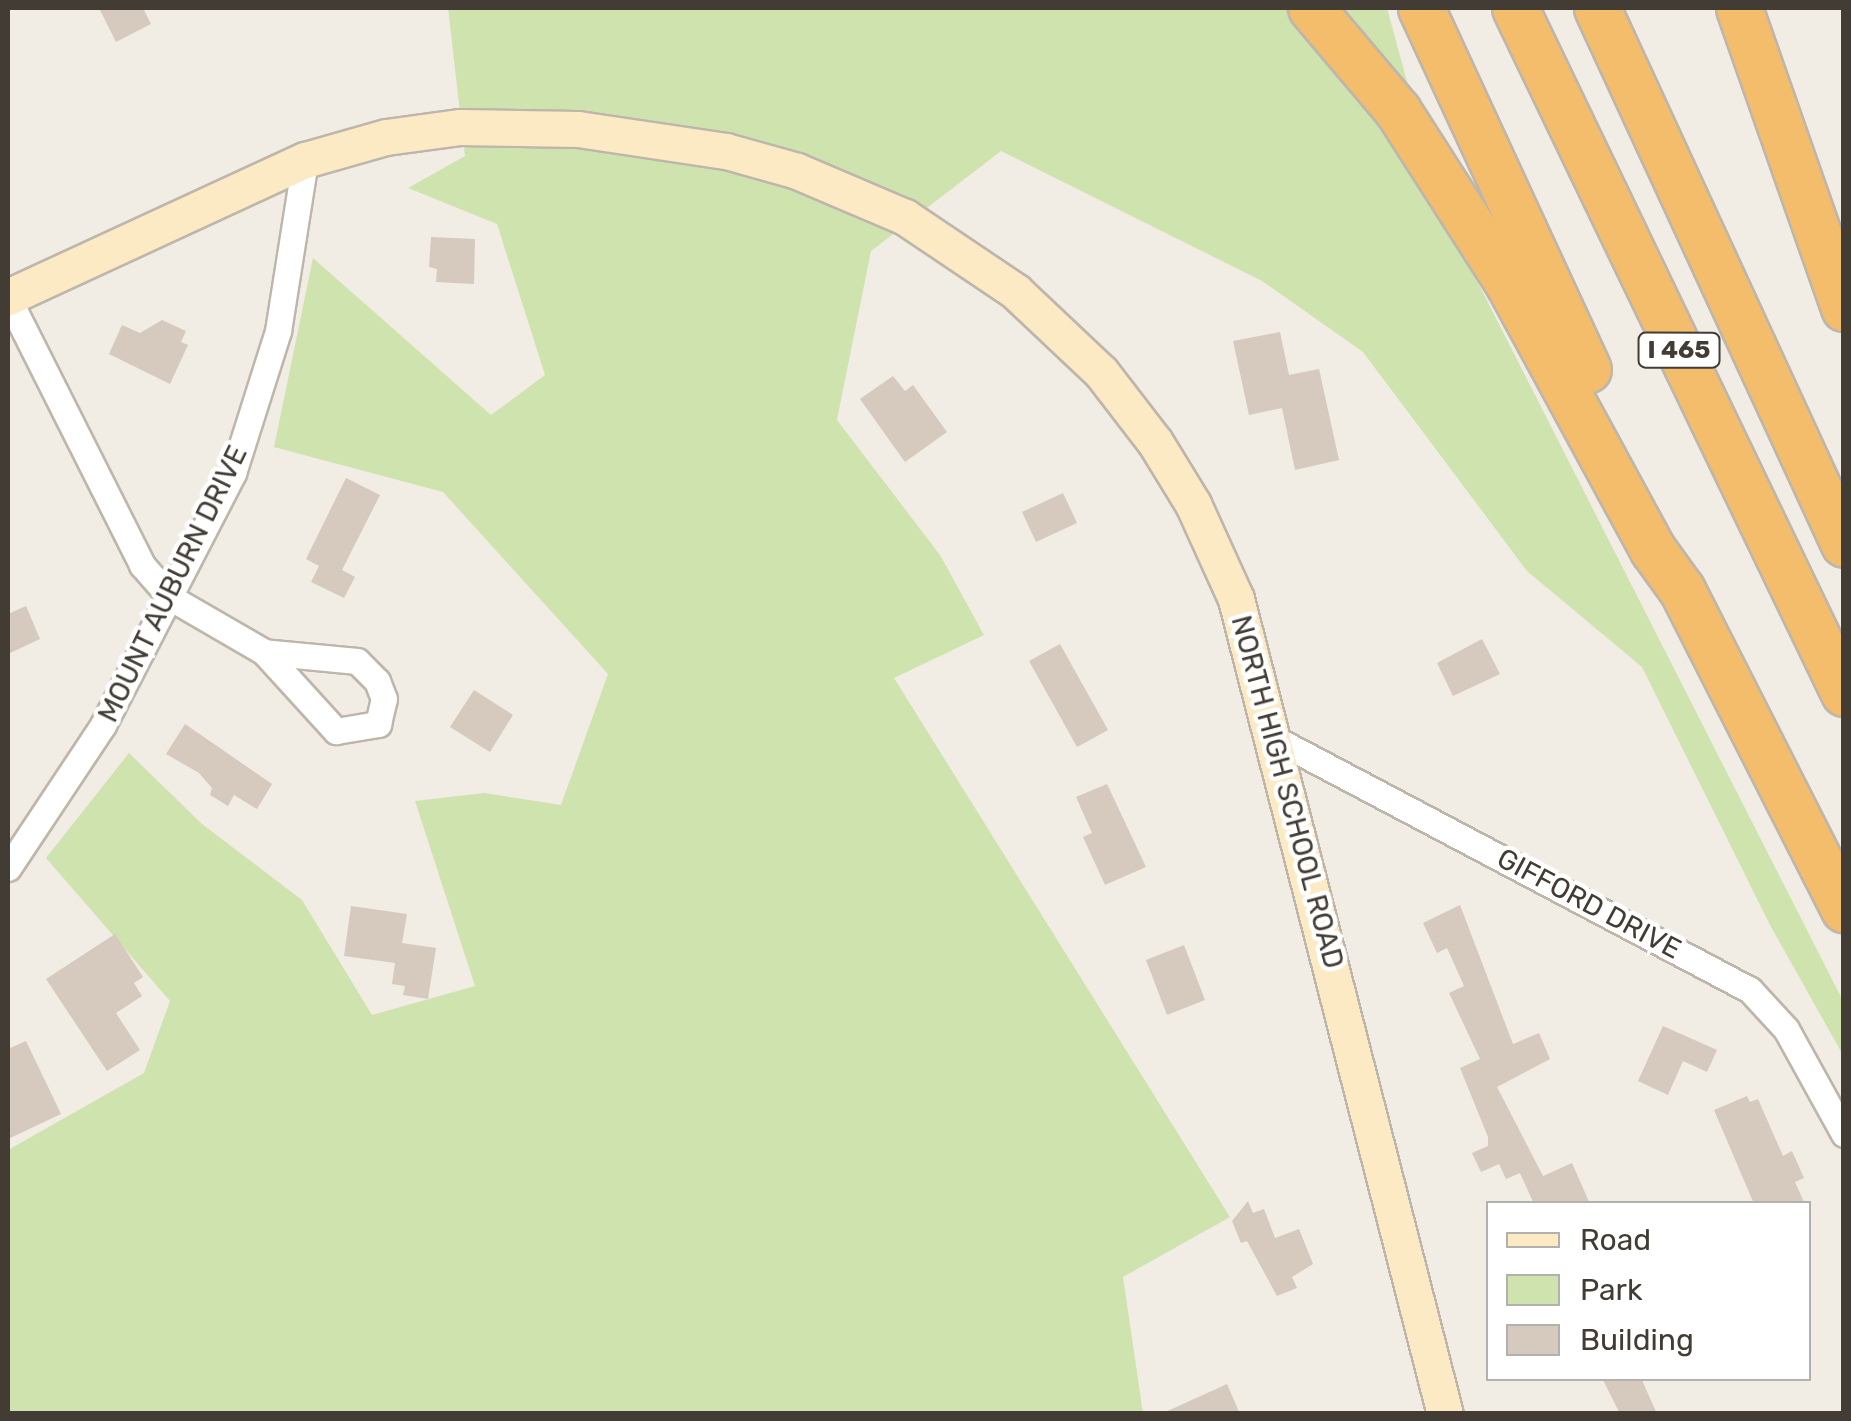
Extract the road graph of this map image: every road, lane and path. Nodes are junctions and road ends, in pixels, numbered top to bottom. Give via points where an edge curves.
1 (1312, 8) edge
2 (1421, 8) edge
3 (1515, 8) edge
4 (1597, 8) edge
5 (1739, 8) edge
6 (305, 160) junction
7 (8, 297) edge
8 (1844, 308) edge
9 (1844, 544) edge
10 (1682, 590) junction
11 (171, 598) junction
12 (264, 652) junction
13 (1844, 693) edge
14 (1276, 739) junction
15 (8, 868) edge
16 (1844, 910) edge
17 (1844, 1134) edge
18 (1445, 1414) edge

1 - 10 highway via 1398,111 1441,176
2 - 10 highway via 1669,543
3 - 13 highway, I 465
4 - 9 highway, I 465
5 - 8 highway
6 - 7 street, NORTH HIGH SCHOOL ROAD
6 - 11 street, MOUNT AUBURN DRIVE via 290,271 258,403 224,494
6 - 14 street, NORTH HIGH SCHOOL ROAD via 386,137 460,127 578,129 726,151 797,170 943,240 1070,340 1163,454 1236,599
7 - 11 street via 142,565
10 - 16 highway
11 - 12 street
11 - 15 street, MOUNT AUBURN DRIVE via 104,726
12 - 12 street via 336,731 378,724 384,699 378,681 357,661
14 - 17 street, GIFFORD DRIVE via 1750,990 1786,1029
14 - 18 street, NORTH HIGH SCHOOL ROAD

